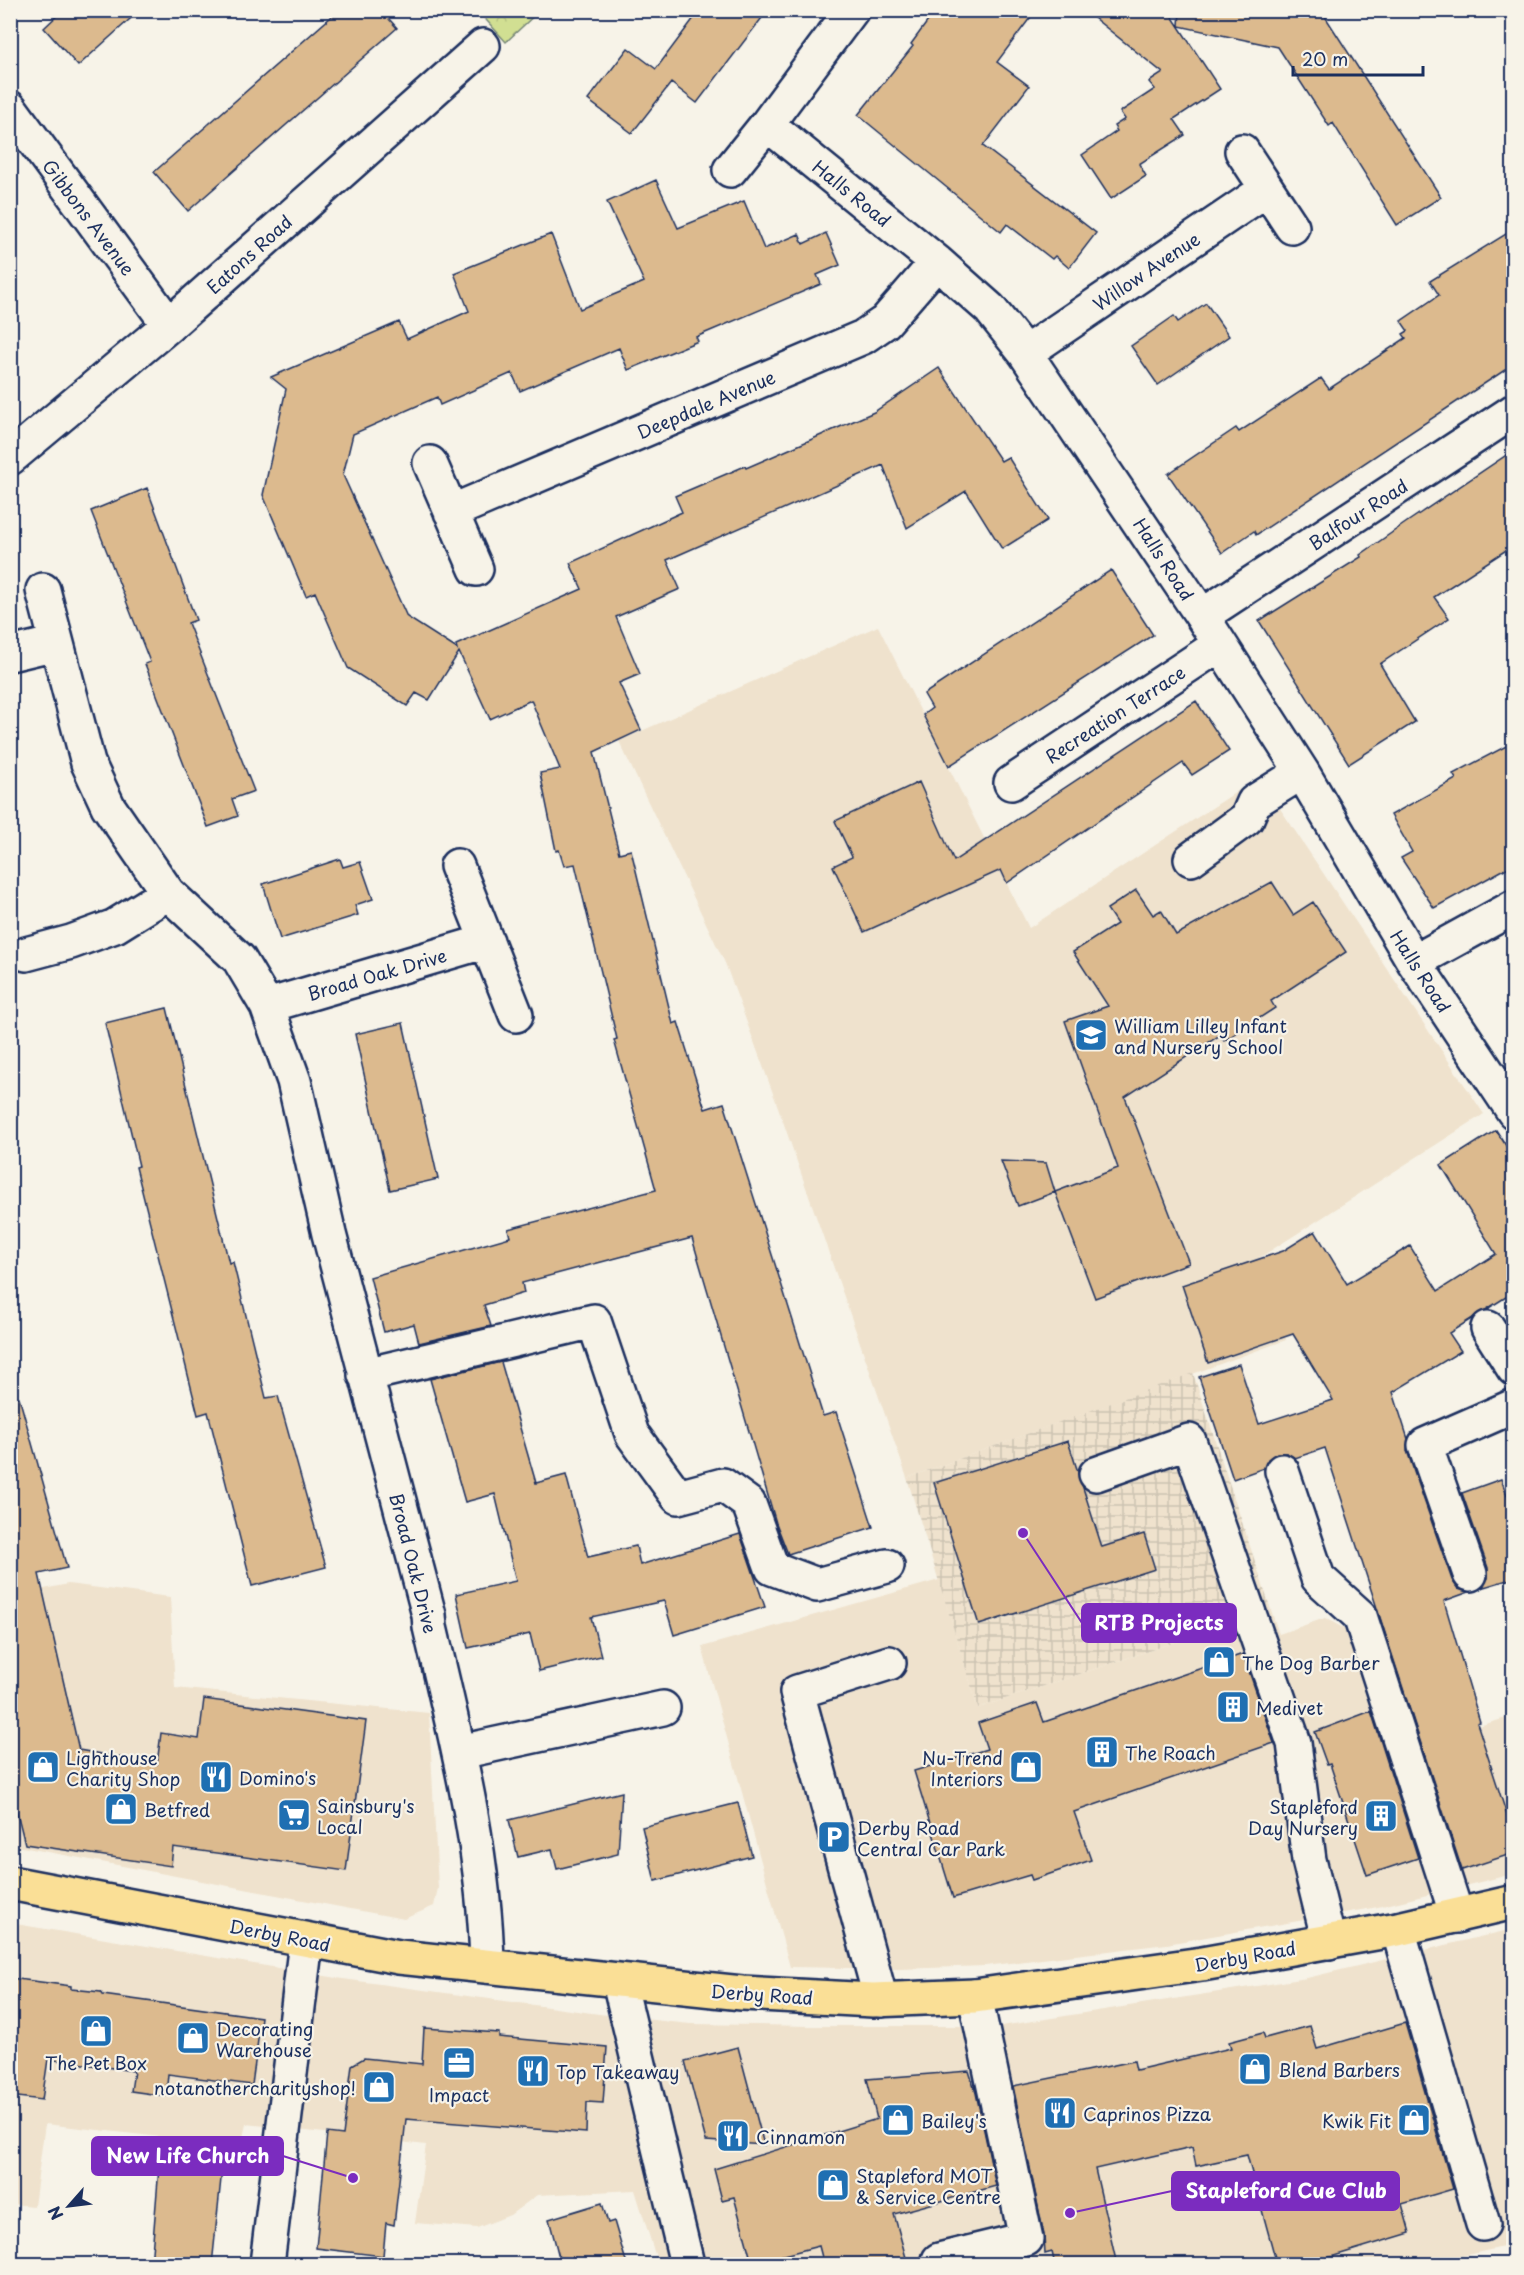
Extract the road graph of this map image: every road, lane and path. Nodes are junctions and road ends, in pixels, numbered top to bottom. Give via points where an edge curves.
1 (852, 10) edge
2 (483, 46) dead end
3 (10, 108) edge
4 (767, 124) junction
5 (1242, 151) dead end
6 (730, 170) dead end
7 (1267, 189) junction
8 (1292, 227) dead end
9 (937, 262) junction
10 (169, 325) junction
11 (1025, 353) junction
12 (1514, 411) edge
13 (10, 458) edge
14 (430, 463) dead end
15 (451, 512) junction
16 (476, 569) dead end
17 (43, 590) dead end
18 (1202, 616) junction
19 (56, 643) junction
20 (1219, 645) junction
21 (10, 654) edge
22 (1302, 772) junction
23 (1011, 783) dead end
24 (1191, 858) dead end
25 (457, 866) dead end
26 (168, 893) junction
27 (1514, 907) edge
28 (487, 941) junction
29 (26, 954) dead end
30 (1414, 962) junction
31 (267, 1006) junction
32 (516, 1016) dead end
33 (1514, 1112) edge
34 (1488, 1328) dead end
35 (1514, 1369) edge
36 (364, 1375) junction
37 (1514, 1406) edge
38 (1281, 1471) dead end
39 (1096, 1474) dead end
40 (887, 1566) dead end
41 (1470, 1574) dead end
42 (890, 1663) dead end
43 (663, 1708) dead end
44 (460, 1752) junction
45 (10, 1883) edge
46 (1514, 1902) edge
47 (1457, 1916) junction
48 (1398, 1929) junction
49 (306, 1941) junction
50 (1329, 1942) junction
51 (487, 1966) junction
52 (618, 1981) junction
53 (975, 1996) junction
54 (881, 2000) junction
55 (1483, 2224) dead end
56 (939, 2260) dead end
57 (267, 2265) edge
58 (687, 2265) edge

1 - 4 street
2 - 10 street, Eatons Road
3 - 10 street, Gibbons Avenue
4 - 6 street
4 - 9 street, Halls Road
5 - 7 street
7 - 8 street
7 - 11 street, Willow Avenue
9 - 11 street, Halls Road via 990,309
9 - 15 street, Deepdale Avenue via 885,322 863,337
10 - 13 street, Eatons Road
11 - 18 street, Halls Road
12 - 18 street, Balfour Road
14 - 15 street
15 - 16 street
17 - 19 street, Broad Oak Drive
18 - 20 street, Halls Road
19 - 21 street
19 - 26 street, Broad Oak Drive via 95,783
20 - 22 street, Halls Road
20 - 23 street, Recreation Terrace
22 - 24 street via 1254,802 1247,818
22 - 30 street, Halls Road
25 - 28 street
26 - 29 street via 115,926
26 - 31 street, Broad Oak Drive via 239,959
27 - 30 street
28 - 31 street, Broad Oak Drive
28 - 32 street
30 - 33 street, Halls Road
31 - 36 street, Broad Oak Drive via 294,1081
34 - 35 street
36 - 40 street via 594,1321 632,1434 678,1497 723,1485 748,1504 772,1568 817,1585
36 - 44 street, Broad Oak Drive via 429,1615
37 - 41 street via 1425,1444
38 - 47 street via 1318,1578 1360,1616
39 - 50 street via 1190,1441 1294,1743 1309,1860
42 - 54 street via 797,1692
43 - 44 street
44 - 51 street, Broad Oak Drive via 479,1865
45 - 49 main road, Derby Road
46 - 47 main road, Derby Road
47 - 48 main road, Derby Road
48 - 50 main road, Derby Road
48 - 55 street
49 - 51 main road, Derby Road via 399,1957
49 - 57 street
50 - 53 main road, Derby Road
51 - 52 main road, Derby Road
52 - 54 main road, Derby Road via 790,1997
52 - 58 street
53 - 54 main road, Derby Road
53 - 56 street via 1026,2239

